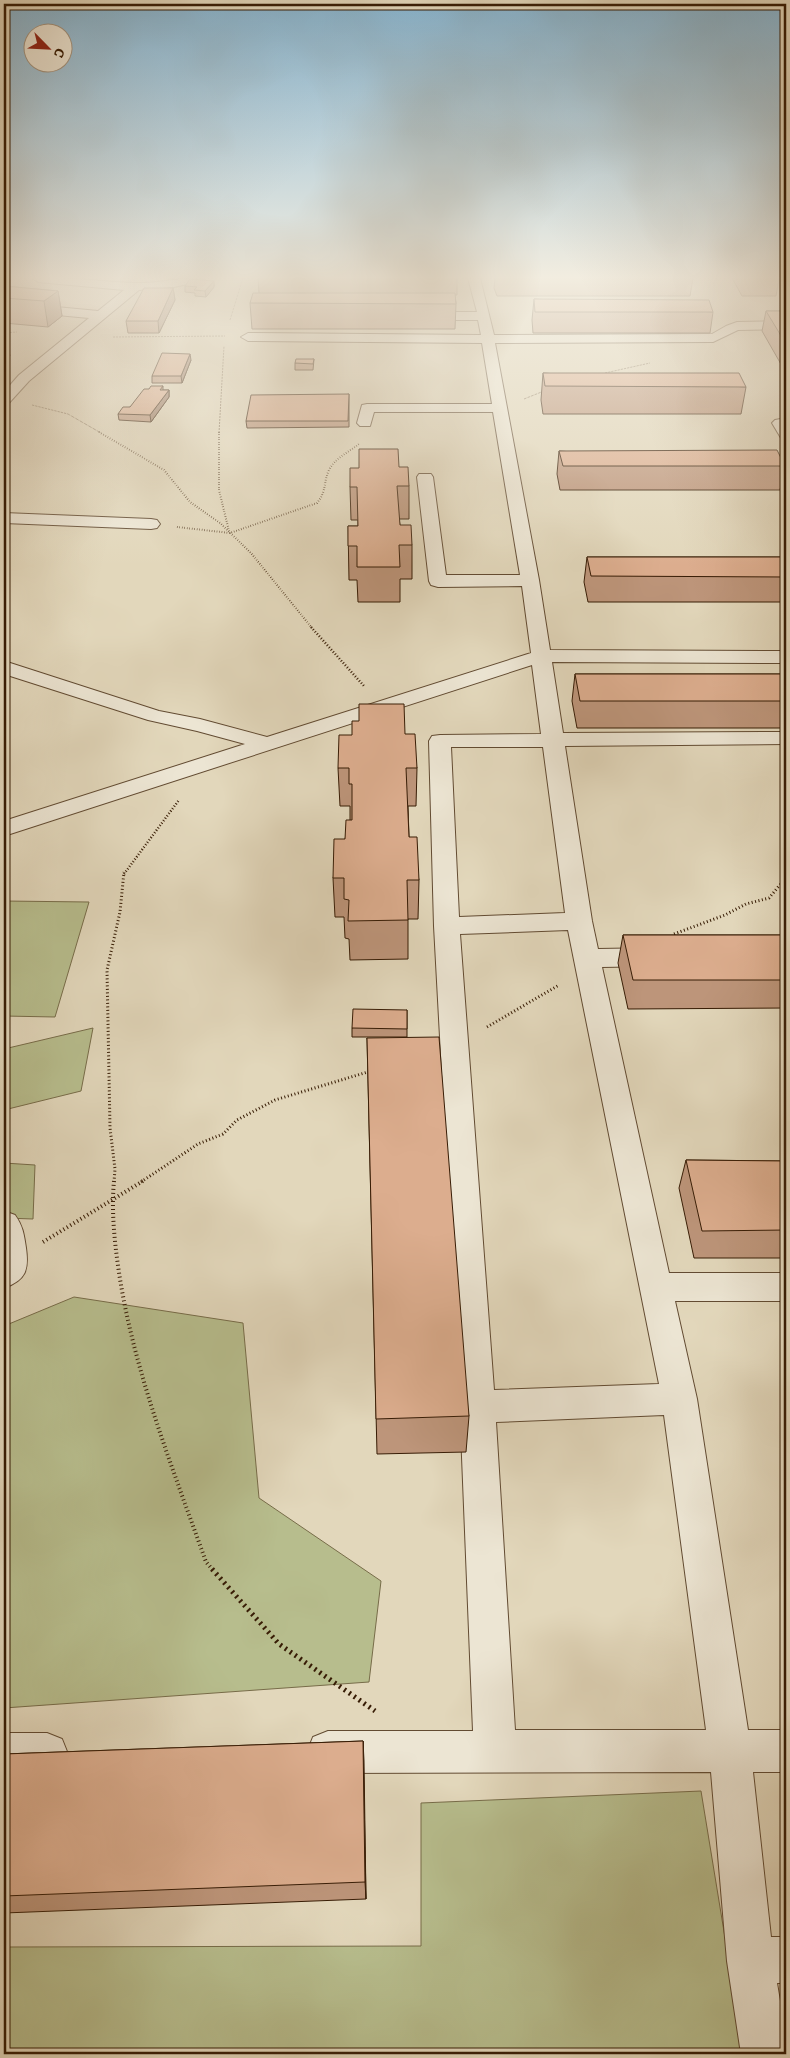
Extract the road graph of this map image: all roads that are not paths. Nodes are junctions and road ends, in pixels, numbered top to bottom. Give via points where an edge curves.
1 (29, 374) edge
2 (494, 374) edge
3 (4, 376) edge
4 (24, 378) junction
5 (5, 398) edge
6 (500, 408) junction
7 (366, 423) road end
8 (425, 477) dead end
9 (4, 518) edge
10 (151, 524) road end
11 (530, 580) junction
12 (541, 656) junction
13 (786, 657) edge
14 (4, 667) edge
15 (786, 738) edge
16 (553, 741) junction
17 (268, 744) junction
18 (4, 829) edge
19 (579, 921) junction
20 (447, 926) junction
21 (672, 946) edge
22 (586, 958) junction
23 (4, 1224) edge
24 (8, 1270) edge
25 (786, 1286) edge
26 (656, 1287) junction
27 (679, 1399) junction
28 (478, 1407) junction
29 (730, 1751) junction
30 (786, 1751) edge
31 (495, 1752) junction
32 (288, 1753) edge
33 (4, 1754) edge
34 (82, 1754) edge
35 (768, 1961) edge
36 (765, 2054) edge

1 - 4 street
2 - 6 street
3 - 4 street
4 - 5 street
6 - 7 street via 367,408
6 - 11 street
8 - 11 street via 438,581
9 - 10 street
11 - 12 street
12 - 13 street
12 - 16 street
12 - 17 street
14 - 17 street via 155,716
15 - 16 street
16 - 19 street
16 - 20 street via 440,741
17 - 18 street
19 - 20 street
19 - 22 street
20 - 28 street
21 - 22 street
22 - 26 street
23 - 24 street via 8,1230
25 - 26 street
26 - 27 street
27 - 28 street
27 - 29 street
28 - 31 street
29 - 30 street
29 - 31 street
29 - 35 street
31 - 32 street
33 - 34 street
35 - 36 street

